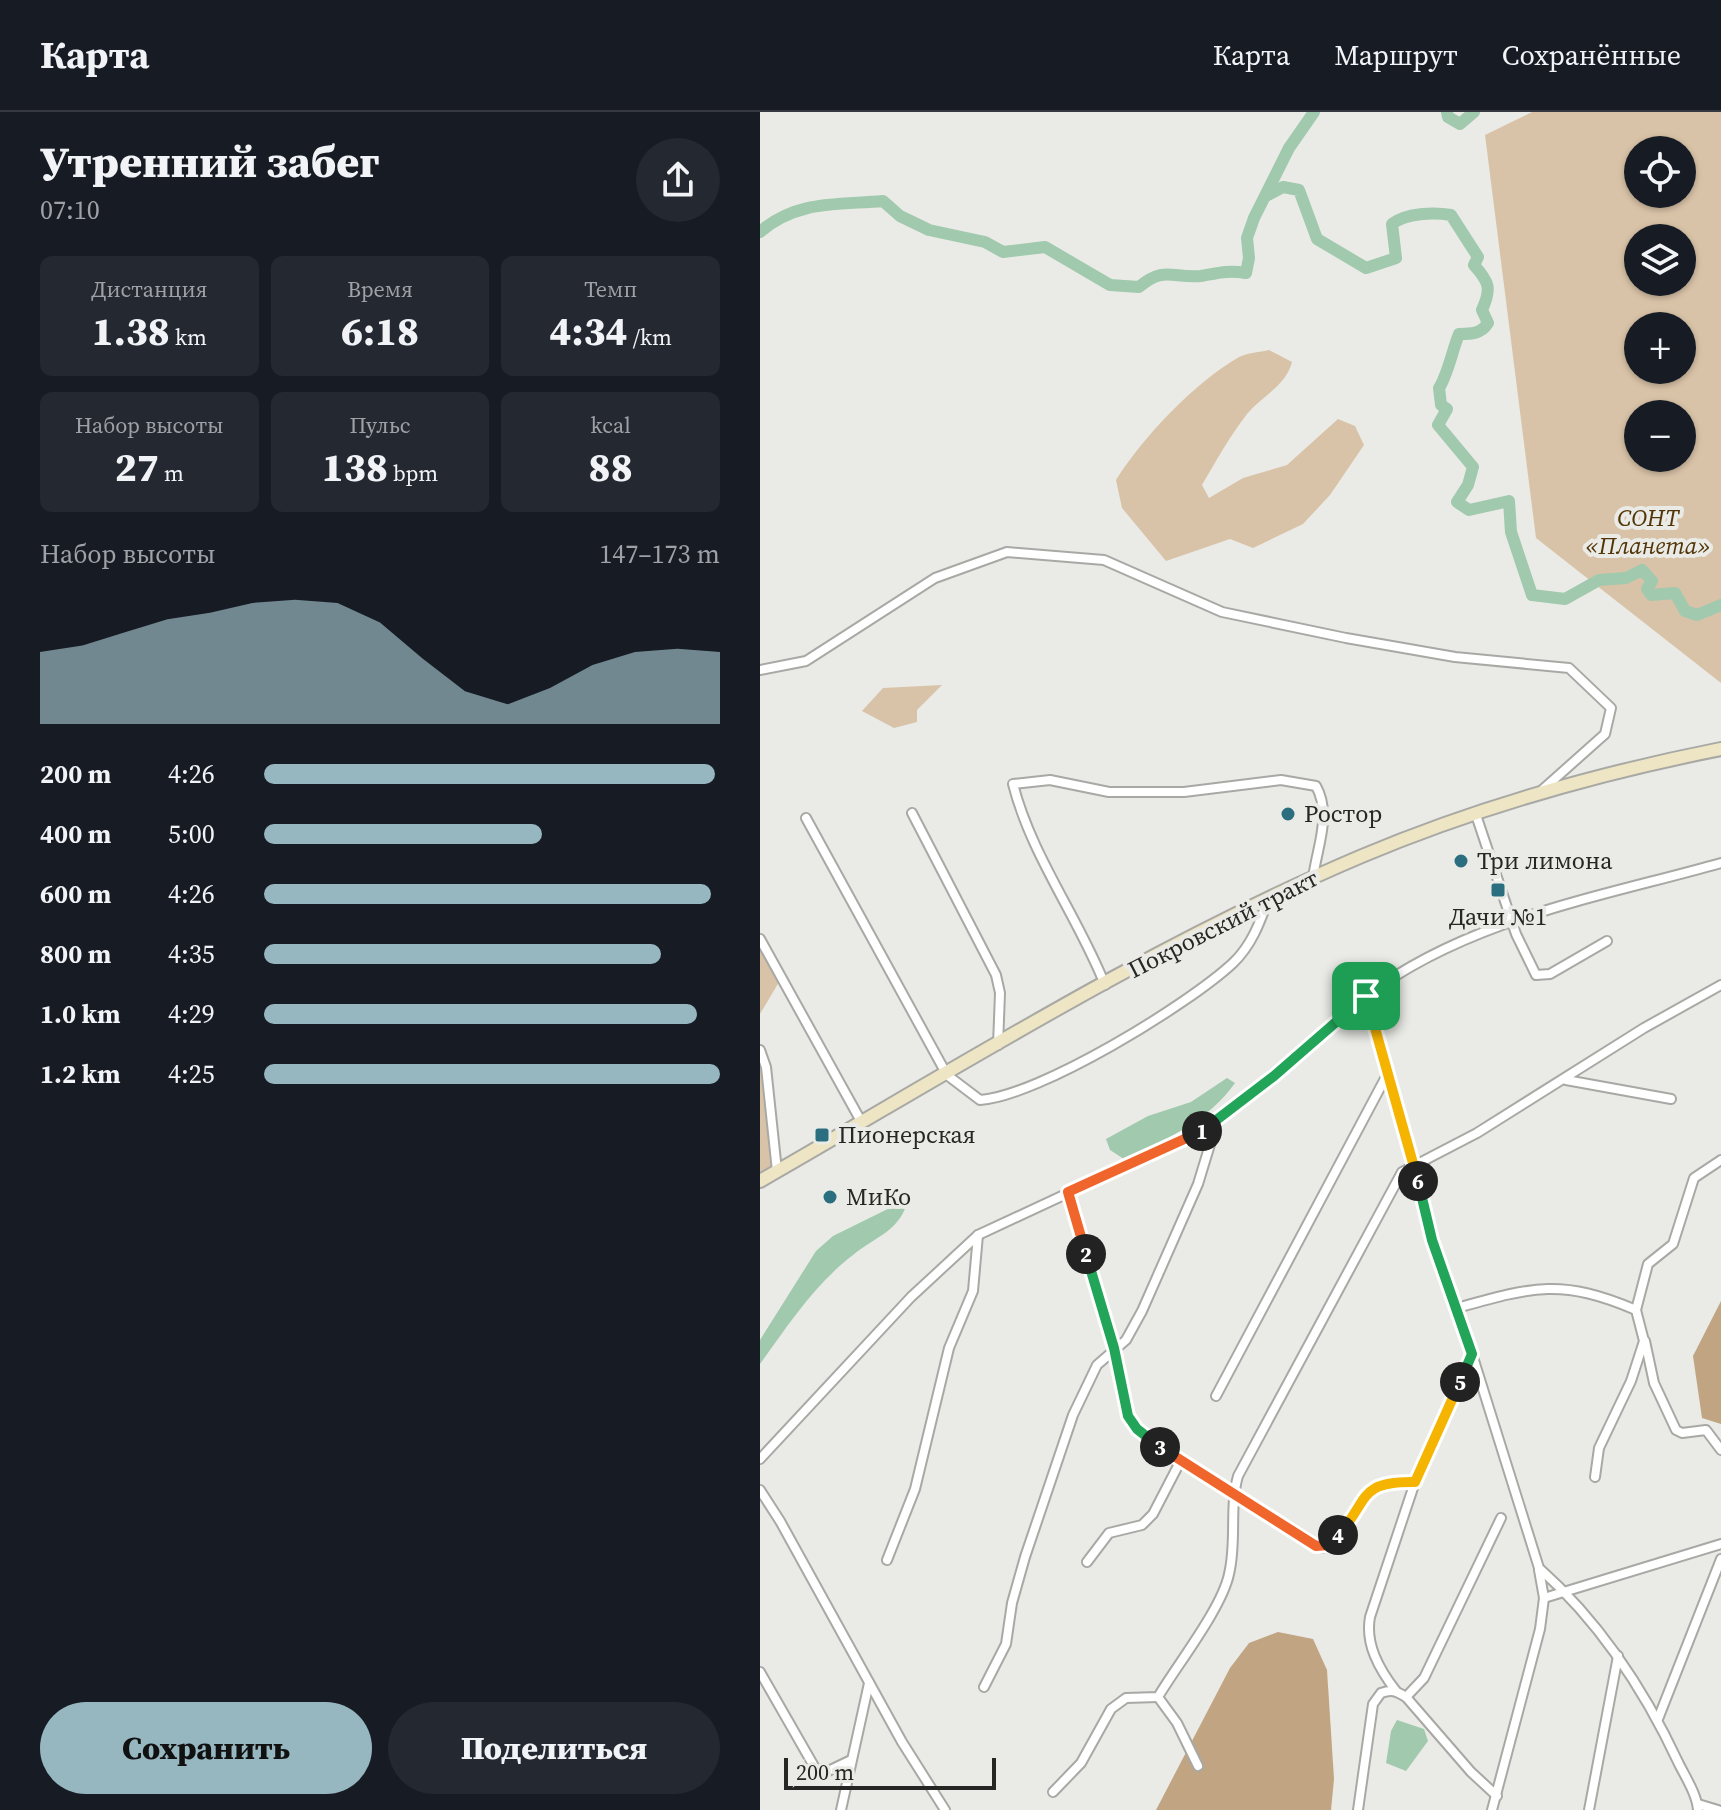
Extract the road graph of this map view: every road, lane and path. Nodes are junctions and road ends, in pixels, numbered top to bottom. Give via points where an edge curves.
1 (760, 670) edge
2 (1721, 749) edge
3 (1535, 797) junction
4 (912, 813) dead end
5 (1476, 815) junction
6 (806, 818) dead end
7 (1721, 863) edge
8 (1313, 878) junction
9 (1268, 898) junction
10 (1512, 921) junction
11 (760, 939) edge
12 (1607, 941) dead end
13 (1105, 985) junction
14 (1721, 985) edge
15 (1366, 996) junction
16 (998, 1046) junction
17 (760, 1050) edge
18 (1389, 1072) junction
19 (947, 1075) junction
20 (1565, 1080) junction
21 (1671, 1099) dead end
22 (862, 1123) junction
23 (1212, 1126) junction
24 (1721, 1160) edge
25 (1415, 1165) junction
26 (777, 1171) junction
27 (760, 1181) edge
28 (1068, 1192) junction
29 (978, 1235) junction
30 (1457, 1308) junction
31 (1636, 1310) junction
32 (1644, 1341) junction
33 (1114, 1348) junction
34 (1472, 1354) junction
35 (1216, 1396) dead end
36 (1721, 1450) edge
37 (760, 1459) edge
38 (1180, 1462) junction
39 (1595, 1477) dead end
40 (1415, 1482) junction
41 (760, 1490) edge
42 (1233, 1493) junction
43 (1501, 1518) dead end
44 (1721, 1544) edge
45 (1721, 1559) edge
46 (887, 1560) dead end
47 (1087, 1562) dead end
48 (1539, 1568) junction
49 (1565, 1591) junction
50 (1544, 1598) junction
51 (1618, 1656) junction
52 (760, 1672) edge
53 (869, 1683) junction
54 (984, 1687) dead end
55 (1396, 1691) junction
56 (1158, 1697) junction
57 (1406, 1697) junction
58 (1658, 1719) junction
59 (849, 1761) junction
60 (1198, 1766) dead end
61 (1053, 1792) dead end
62 (1497, 1796) junction
63 (1721, 1802) edge
64 (1698, 1807) edge
65 (841, 1810) edge
66 (945, 1810) edge
67 (1358, 1810) edge
68 (1492, 1810) edge
69 (1589, 1810) edge
70 (1718, 1810) edge

1 - 3 street via 806,661 935,578 1007,552 1104,560 1222,612 1455,657 1569,668 1611,708 1605,734
2 - 3 main road, Покровский тракт
3 - 5 main road, Покровский тракт
4 - 16 street via 996,975
5 - 8 main road, Покровский тракт
5 - 10 street
6 - 19 street
7 - 10 street
8 - 9 main road, Покровский тракт
8 - 13 street via 1323,832 1323,799 1316,786 1281,780 1184,792 1109,792 1050,780 1013,784 1022,818
9 - 13 main road, Покровский тракт
9 - 19 street via 1256,932 1234,962 1117,1041 1002,1099 980,1100
10 - 12 street via 1530,968 1542,977
10 - 15 street via 1418,960
11 - 22 street
13 - 16 main road, Покровский тракт
14 - 20 street
15 - 18 street
15 - 23 street
16 - 19 main road, Покровский тракт
17 - 26 street
18 - 25 street
18 - 35 street
19 - 22 main road, Покровский тракт
20 - 21 street
20 - 25 street
22 - 26 main road, Покровский тракт
23 - 28 street
23 - 33 street via 1208,1156 1181,1228 1126,1340
24 - 31 street via 1694,1178 1673,1244 1648,1264
25 - 30 street via 1429,1231
25 - 42 street via 1397,1179
26 - 27 main road, Покровский тракт
28 - 29 street
28 - 33 street
29 - 37 street via 922,1286
29 - 46 street via 973,1291 949,1348 915,1489
30 - 31 street via 1536,1287 1592,1293
30 - 34 street
31 - 32 street
32 - 36 street via 1654,1383 1676,1430 1706,1430
32 - 39 street via 1599,1448
33 - 38 street via 1128,1416
33 - 54 street via 1097,1365 1073,1415 1025,1557 1006,1644
34 - 40 street
34 - 48 street
38 - 42 street
38 - 47 street via 1153,1514 1142,1525 1109,1533
40 - 42 street via 1386,1482 1367,1494 1344,1530 1323,1548
40 - 55 street via 1367,1634
41 - 53 street
42 - 56 street via 1227,1583
43 - 57 street via 1424,1678
44 - 49 street
45 - 58 street
48 - 49 street
48 - 50 street
49 - 50 street
49 - 51 street
50 - 62 street
51 - 58 street
51 - 69 street
52 - 59 street via 815,1768 826,1772
53 - 59 street
53 - 66 street
55 - 57 street
55 - 67 street via 1375,1698
56 - 60 street
56 - 61 street via 1126,1698 1111,1709 1081,1763
57 - 62 street
58 - 64 street
59 - 65 street
62 - 68 street
63 - 70 street
64 - 70 street

